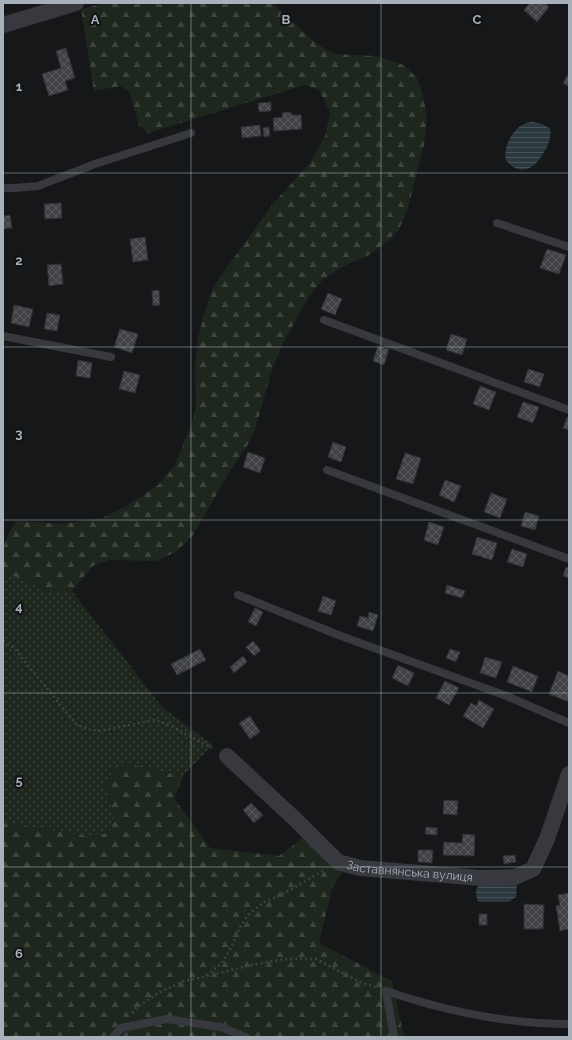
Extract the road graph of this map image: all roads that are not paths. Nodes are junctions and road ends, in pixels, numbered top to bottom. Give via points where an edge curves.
1 (76, 3) edge
2 (3, 25) edge
3 (190, 133) dead end
4 (3, 188) edge
5 (497, 223) dead end
6 (569, 247) edge
7 (324, 320) dead end
8 (3, 336) edge
9 (111, 357) dead end
10 (569, 410) edge
11 (327, 470) dead end
12 (569, 559) edge
13 (238, 595) dead end
14 (569, 723) edge
15 (227, 756) road end
16 (569, 774) edge
17 (569, 1024) edge
18 (112, 1037) edge
19 (246, 1037) edge
20 (394, 1037) edge

1 - 2 street
3 - 4 lane via 94,164 38,186
5 - 6 lane
7 - 10 lane
8 - 9 lane
11 - 12 lane
13 - 14 lane via 341,636 504,695
15 - 16 street, Заставнянська вулиця via 338,862 360,868 481,878 515,877 533,869 547,840
17 - 20 lane via 540,1024 485,1017 422,1003 386,991
18 - 19 lane via 121,1028 167,1020 221,1027

